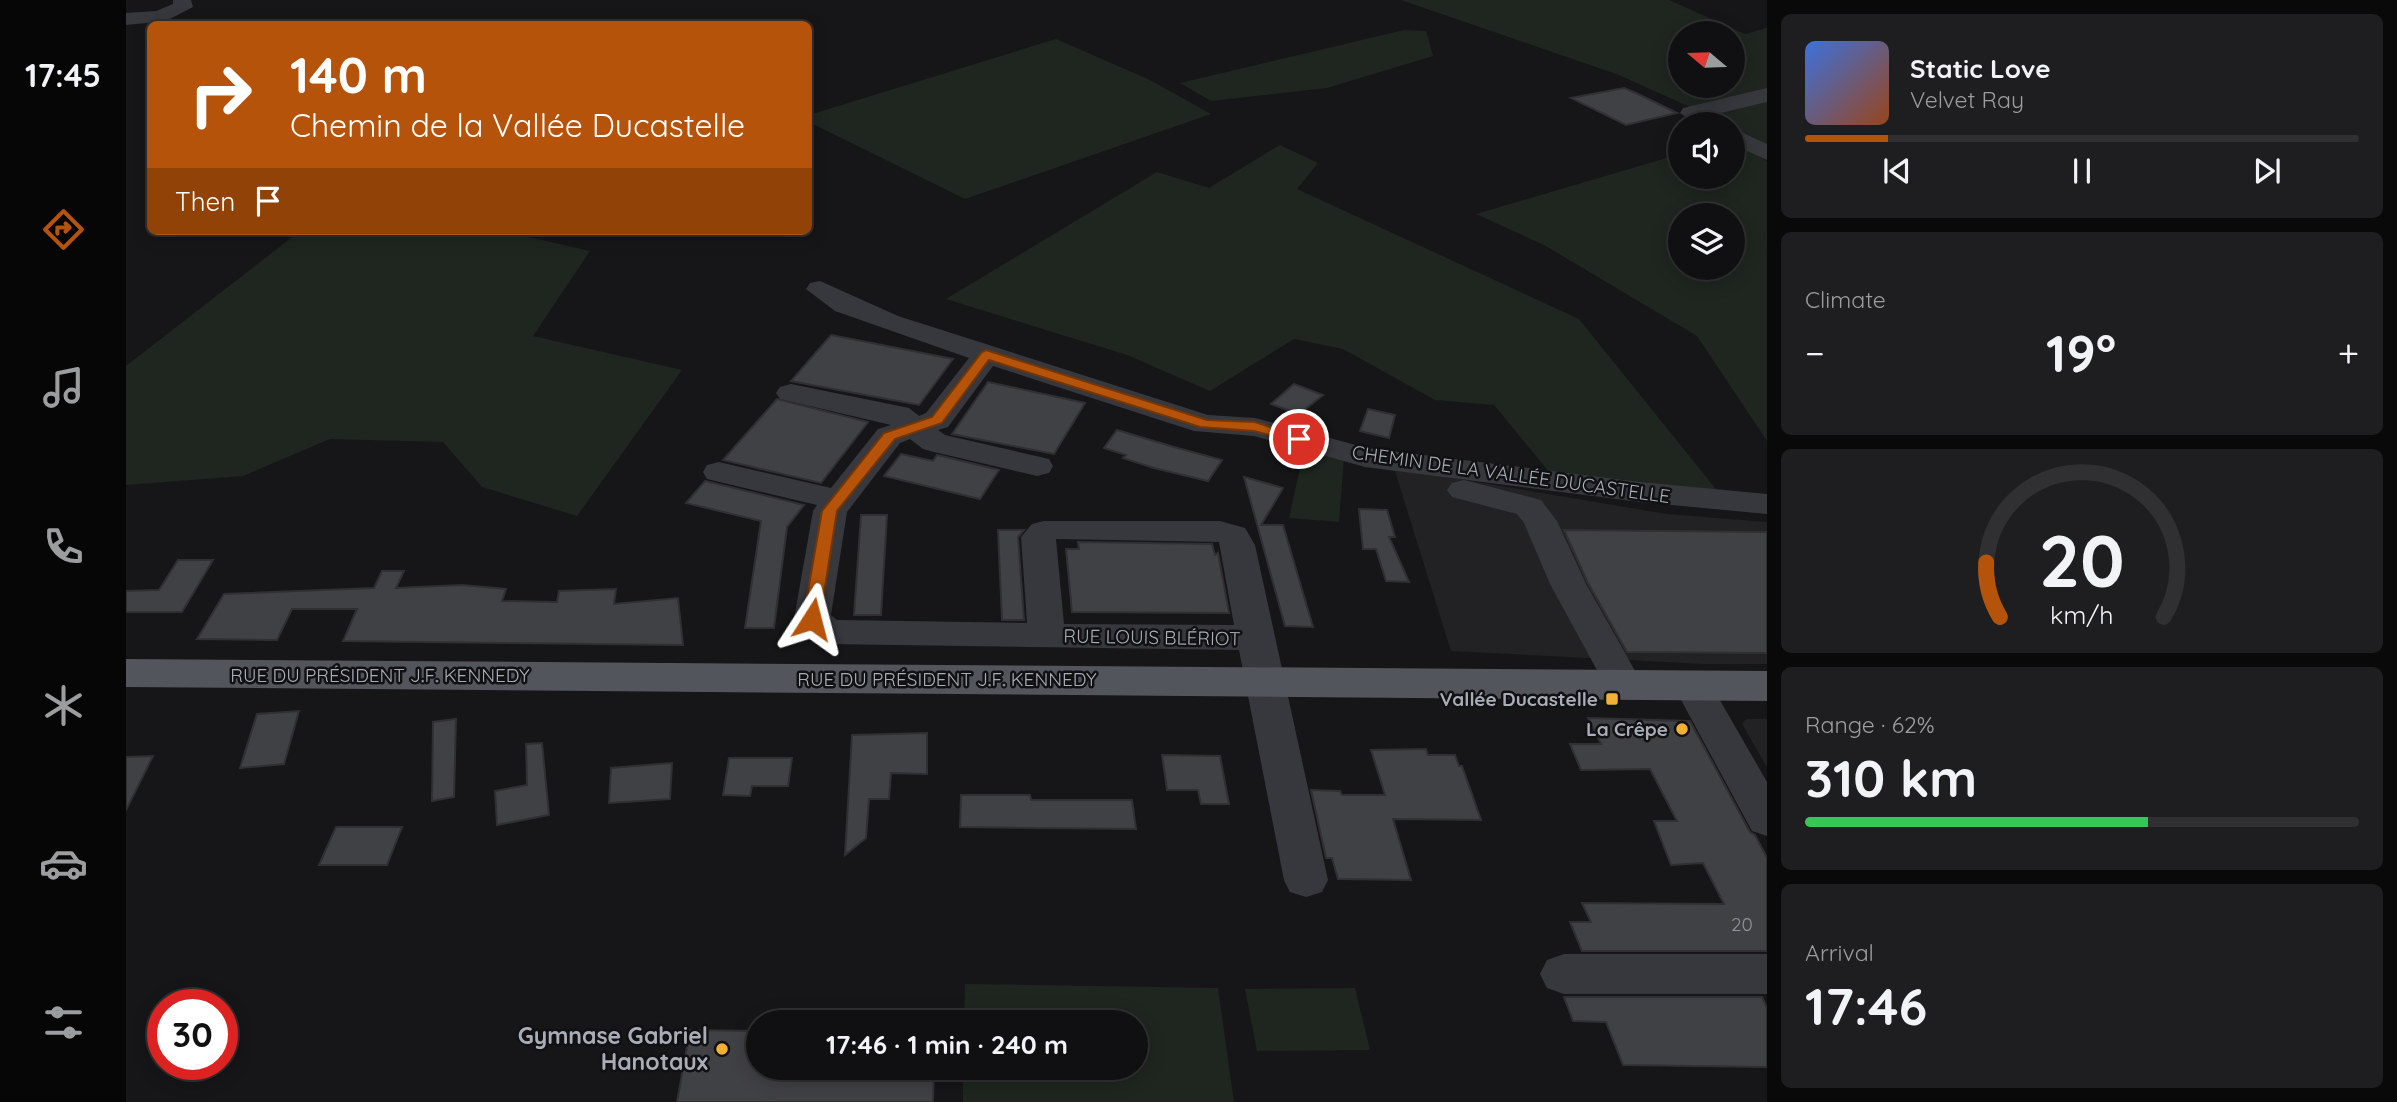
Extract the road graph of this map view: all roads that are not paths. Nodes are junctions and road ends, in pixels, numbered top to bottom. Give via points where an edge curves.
1 (132, 0) edge
2 (182, 0) edge
3 (126, 2) edge
4 (126, 19) edge
5 (1767, 95) edge
6 (1695, 112) edge
7 (1745, 142) edge
8 (1767, 153) edge
9 (820, 289) dead end
10 (986, 354) junction
11 (791, 393) dead end
12 (913, 428) junction
13 (1037, 466) dead end
14 (719, 472) dead end
15 (1432, 485) dead end
16 (838, 500) junction
17 (1767, 504) edge
18 (1047, 636) junction
19 (1255, 638) junction
20 (126, 673) edge
21 (1264, 682) junction
22 (1624, 685) junction
23 (1692, 685) junction
24 (1767, 686) edge
25 (1767, 820) edge
26 (1306, 880) dead end
27 (1564, 974) dead end
28 (1767, 974) edge

1 - 3 street
2 - 4 street via 183,7 169,14
5 - 6 street
7 - 8 street
9 - 10 street, CHEMIN DE LA VALLÉE DUCASTELLE via 845,305
10 - 12 street via 937,420
10 - 17 street, CHEMIN DE LA VALLÉE DUCASTELLE via 1205,424 1255,427 1365,457
11 - 12 street via 898,415
12 - 13 street via 934,442
12 - 16 street via 890,436
14 - 16 street
15 - 22 street via 1529,507 1540,520 1567,584
16 - 18 street via 830,511 812,619 828,632
18 - 19 street, RUE LOUIS BLÉRIOT
18 - 19 street, RUE LOUIS BLÉRIOT via 1038,537 1044,531 1185,530 1233,535
19 - 21 street
20 - 21 main road, RUE DU PRÉSIDENT J.F. KENNEDY
21 - 22 main road, RUE DU PRÉSIDENT J.F. KENNEDY
21 - 26 street
22 - 23 main road, RUE DU PRÉSIDENT J.F. KENNEDY
23 - 24 main road, RUE DU PRÉSIDENT J.F. KENNEDY
23 - 25 street
27 - 28 street

